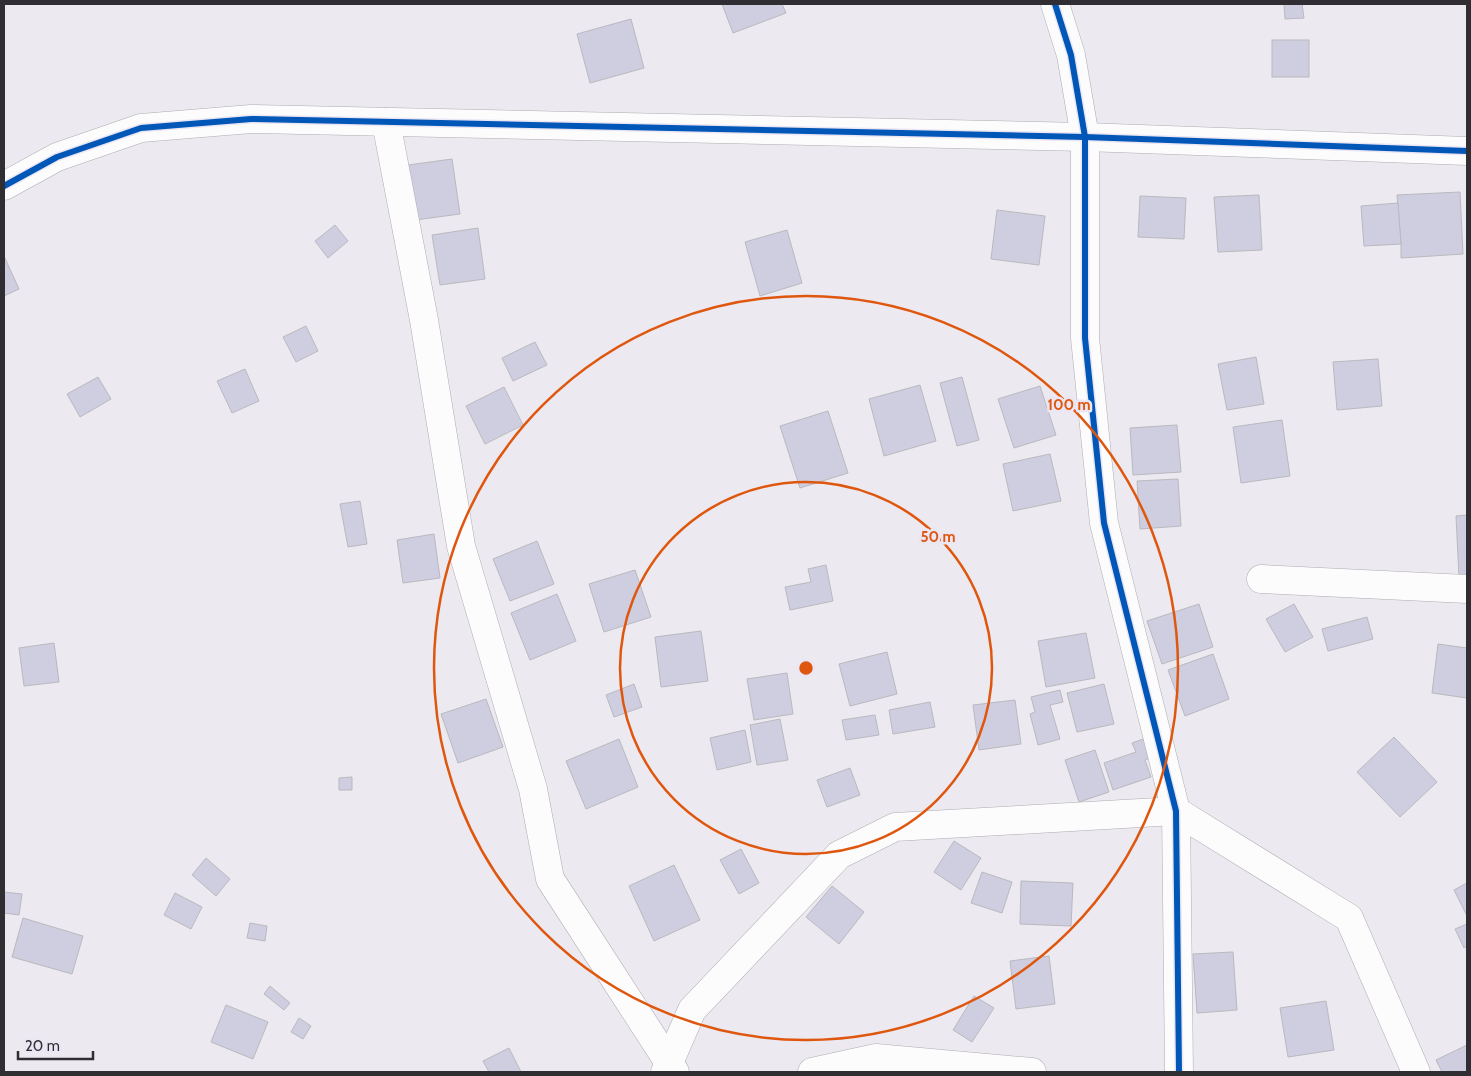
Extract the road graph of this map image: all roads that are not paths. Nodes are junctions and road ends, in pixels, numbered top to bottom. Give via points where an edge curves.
1 (1055, 4) edge
2 (386, 122) junction
3 (1086, 137) junction
4 (1467, 151) edge
5 (4, 186) edge
6 (1261, 579) dead end
7 (1467, 589) edge
8 (1176, 811) junction
9 (669, 1069) edge
10 (812, 1072) edge
11 (1032, 1072) edge
12 (1179, 1072) edge
13 (1416, 1072) edge

1 - 3 street via 1071,55
2 - 3 street
2 - 5 street via 251,119 141,128 57,157
2 - 9 street via 424,320 461,546 533,789 550,879
3 - 4 street
3 - 8 street via 1085,338 1104,523
6 - 7 street
8 - 9 street via 895,827 839,854 692,1010
8 - 12 street
8 - 13 street via 1349,918
10 - 11 street via 876,1058

